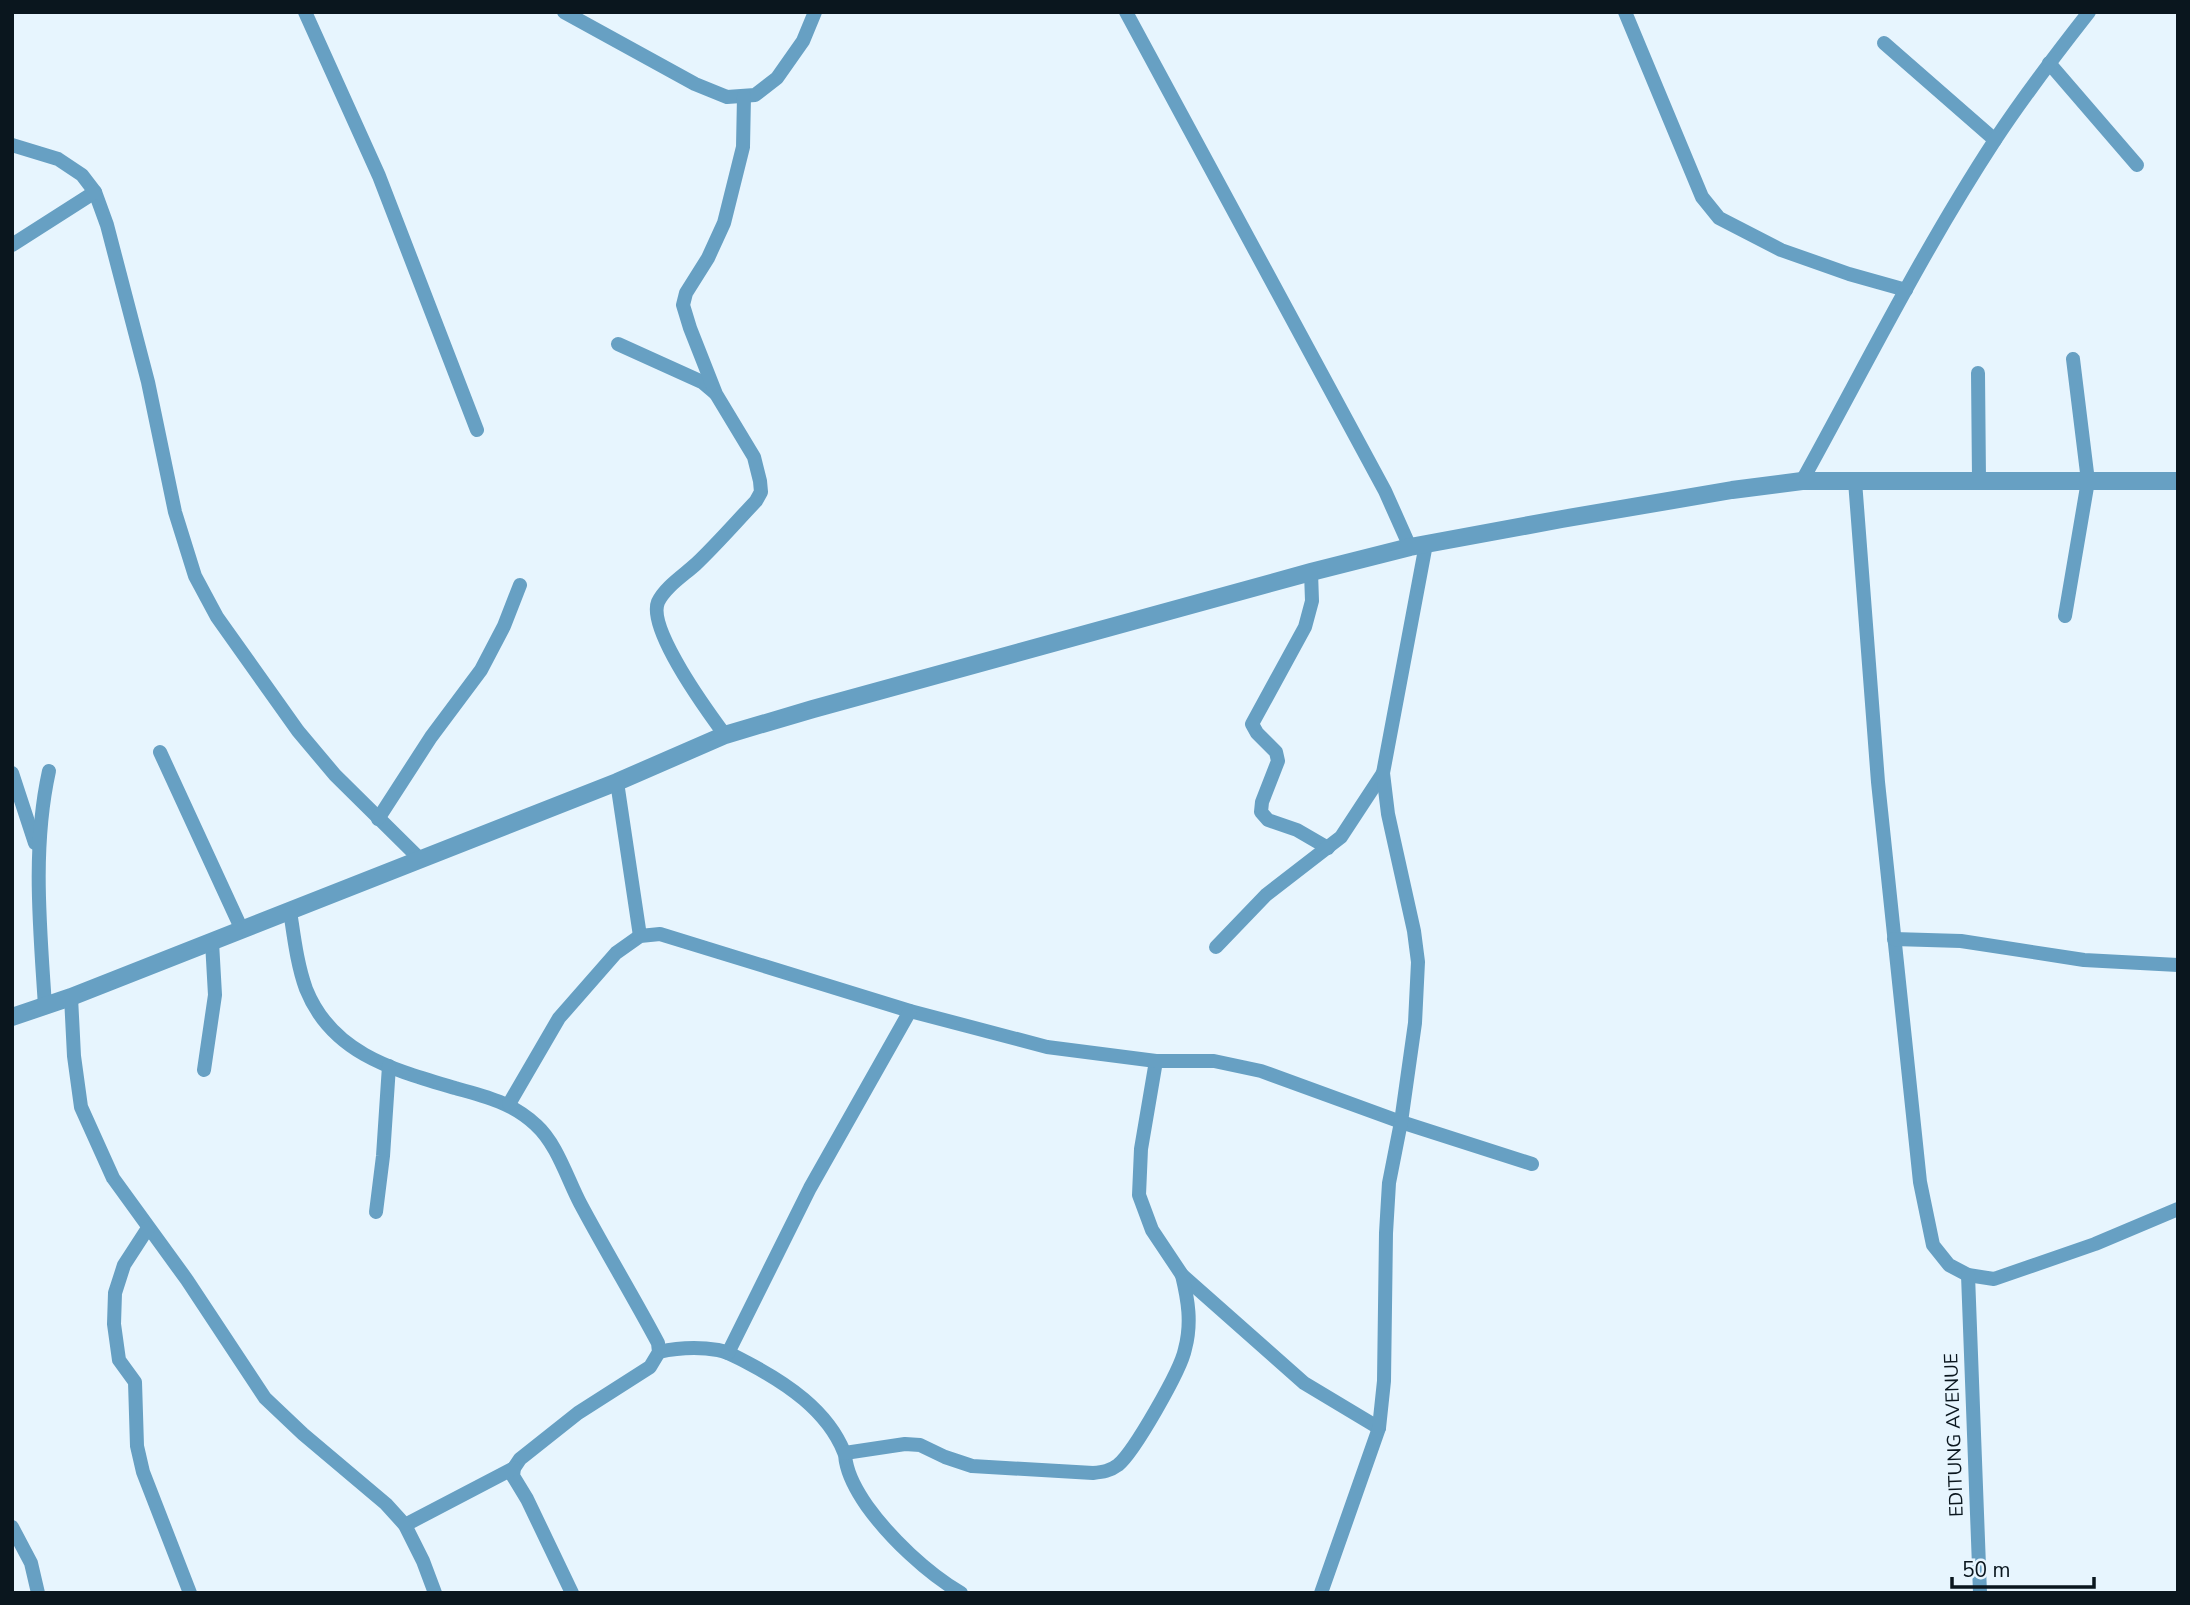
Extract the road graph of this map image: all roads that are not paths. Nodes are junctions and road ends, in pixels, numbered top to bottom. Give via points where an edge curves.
1 (305, 12) edge
2 (564, 12) edge
3 (815, 12) edge
4 (1126, 12) edge
5 (1625, 12) edge
6 (2089, 12) edge
7 (1884, 43) dead end
8 (2049, 63) junction
9 (744, 96) junction
10 (1994, 140) junction
11 (12, 145) edge
12 (2137, 165) dead end
13 (95, 192) junction
14 (12, 245) edge
15 (1906, 290) junction
16 (618, 344) dead end
17 (2073, 359) dead end
18 (1978, 373) dead end
19 (716, 394) junction
20 (477, 430) dead end
21 (1979, 480) junction
22 (1801, 481) junction
23 (1854, 481) junction
24 (2088, 481) junction
25 (2178, 481) edge
26 (1418, 546) junction
27 (1311, 572) junction
28 (520, 585) dead end
29 (2065, 617) dead end
30 (725, 735) junction
31 (160, 752) dead end
32 (49, 771) dead end
33 (12, 773) edge
34 (1383, 773) junction
35 (617, 782) junction
36 (378, 819) junction
37 (1328, 848) junction
38 (39, 855) junction
39 (421, 860) junction
40 (290, 911) junction
41 (242, 930) junction
42 (640, 936) junction
43 (1894, 939) junction
44 (212, 942) junction
45 (1216, 947) dead end
46 (2178, 965) edge
47 (71, 997) junction
48 (45, 1006) junction
49 (910, 1011) junction
50 (12, 1017) edge
51 (1156, 1061) junction
52 (389, 1066) junction
53 (204, 1070) dead end
54 (509, 1104) junction
55 (1401, 1122) junction
56 (1532, 1164) dead end
57 (2178, 1209) edge
58 (376, 1212) dead end
59 (148, 1228) junction
60 (1182, 1275) junction
61 (1968, 1275) junction
62 (659, 1352) junction
63 (728, 1353) junction
64 (1379, 1428) junction
65 (845, 1454) junction
66 (514, 1468) junction
67 (405, 1525) junction
68 (12, 1527) edge
69 (38, 1593) edge
70 (190, 1593) edge
71 (435, 1593) edge
72 (572, 1593) edge
73 (961, 1593) edge
74 (1321, 1593) edge
75 (1980, 1593) edge

1 - 20 street via 379,176
2 - 9 street via 695,84 727,97
3 - 9 street via 803,41 777,78 755,95
4 - 26 street
5 - 15 street via 1702,197 1719,218 1781,250
6 - 8 street
7 - 10 street
8 - 10 street
8 - 12 street
9 - 19 street via 743,147 724,223 683,305
10 - 15 street
11 - 13 street via 58,159 82,174
13 - 14 street
13 - 36 street via 195,576 217,617 298,731
15 - 22 street
16 - 19 street via 702,382
17 - 24 street
18 - 21 street
19 - 30 street via 754,457 761,492 657,605 658,623 667,643 695,694
21 - 23 street
21 - 24 street
22 - 23 street
22 - 26 street
23 - 43 street
24 - 25 street
24 - 29 street
26 - 27 street
26 - 34 street
27 - 30 street
27 - 37 street via 1312,601 1305,627 1252,724 1276,752 1278,761 1261,812 1268,820
28 - 36 street via 481,670
30 - 35 street
31 - 41 street
32 - 38 street
33 - 38 street
34 - 37 street via 1341,837
34 - 55 street via 1418,962
35 - 39 street
35 - 42 street
36 - 39 street
37 - 45 street via 1266,895
38 - 48 street
39 - 40 street
40 - 41 street
40 - 52 street via 298,962 319,1015 349,1046
41 - 44 street
42 - 49 street via 660,934
42 - 54 street via 616,954 559,1018
43 - 46 street via 1961,941 2084,960
43 - 61 street via 1920,1182 1933,1245 1949,1265
44 - 47 street
44 - 53 street via 215,995
47 - 48 street
47 - 59 street via 81,1107 113,1178
48 - 50 street
49 - 51 street via 1047,1047
49 - 63 street via 810,1188
51 - 55 street via 1214,1061 1261,1071
51 - 60 street via 1141,1149 1139,1195 1152,1230
52 - 54 street
52 - 58 street
54 - 62 street via 539,1128 552,1146
55 - 56 street
55 - 64 street via 1389,1183
57 - 61 street via 1994,1279
59 - 67 street via 265,1398
59 - 70 street via 124,1265 115,1293 114,1324 119,1360 135,1382 137,1446 143,1472
60 - 64 street via 1304,1383
60 - 65 street via 1189,1319 1179,1369 1137,1441 1117,1466 1106,1472 987,1468 958,1462 920,1445
61 - 75 street, EDITUNG AVENUE
62 - 63 street via 696,1349
62 - 66 street via 650,1367 578,1413
63 - 65 street via 794,1390 815,1408
64 - 74 street
65 - 73 street via 853,1484 868,1507 912,1556
66 - 67 street
66 - 72 street via 513,1476
67 - 71 street
68 - 69 street via 31,1563

